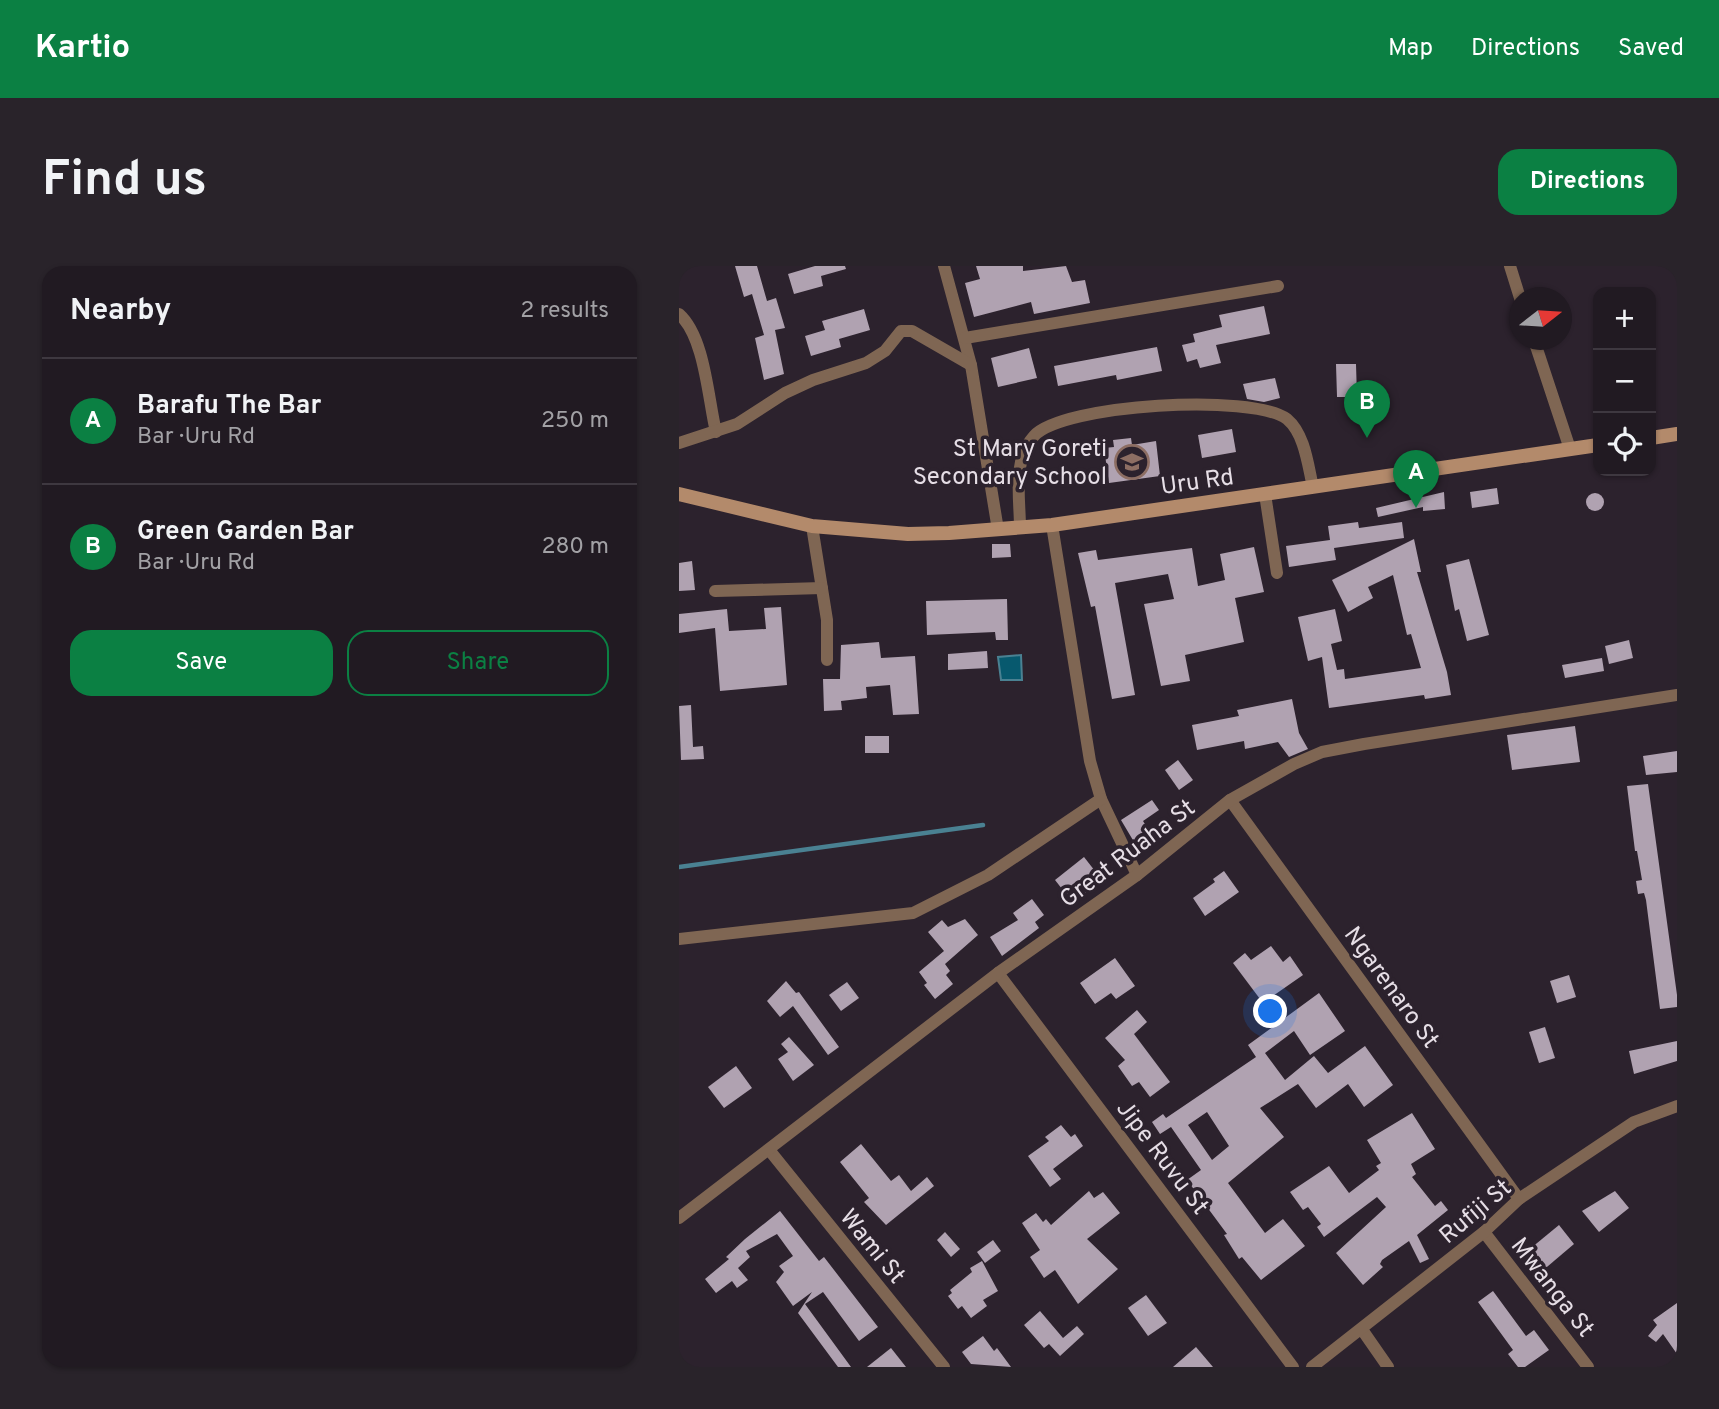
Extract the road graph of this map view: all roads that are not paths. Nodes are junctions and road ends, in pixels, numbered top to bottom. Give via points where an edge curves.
1 (944, 266) edge
2 (1510, 266) edge
3 (1278, 286) dead end
4 (1517, 287) edge
5 (679, 314) edge
6 (965, 338) junction
7 (1537, 350) edge
8 (971, 365) junction
9 (716, 432) junction
10 (1677, 434) edge
11 (1656, 437) edge
12 (679, 443) edge
13 (1593, 446) edge
14 (1570, 449) junction
15 (1313, 487) junction
16 (679, 494) edge
17 (1265, 494) junction
18 (1052, 525) junction
19 (812, 526) junction
20 (1020, 528) junction
21 (998, 530) junction
22 (1277, 573) dead end
23 (822, 587) junction
24 (715, 591) dead end
25 (827, 660) dead end
26 (1677, 695) edge
27 (1101, 799) junction
28 (1230, 800) junction
29 (1136, 875) junction
30 (679, 939) edge
31 (998, 973) junction
32 (1677, 1106) edge
33 (770, 1150) junction
34 (1519, 1199) junction
35 (679, 1218) edge
36 (1484, 1232) junction
37 (1363, 1331) junction
38 (944, 1367) edge
39 (1293, 1367) edge
40 (1312, 1367) edge
41 (1388, 1367) edge
42 (1588, 1367) edge

1 - 6 street
2 - 4 street
3 - 6 street
5 - 9 street via 688,322 697,344
6 - 8 street
7 - 14 street
8 - 9 street via 912,331 901,331 885,351 866,363 804,384 754,416
8 - 21 street
9 - 12 street
10 - 11 street
13 - 14 street, Uru Rd
14 - 15 street, Uru Rd
15 - 17 street, Uru Rd
15 - 20 street via 1298,434 1281,415 1249,408 1170,403 1134,407 1057,423 1035,435 1020,465
16 - 19 street, Uru Rd
17 - 18 street, Uru Rd
17 - 22 street
18 - 20 street, Uru Rd
18 - 27 street via 1080,711
19 - 21 street, Uru Rd via 908,534
19 - 23 street
20 - 21 street, Uru Rd
23 - 24 street
23 - 25 street
26 - 28 street, Great Ruaha St via 1322,752
27 - 29 street
27 - 30 street via 988,875 913,913
28 - 29 street, Great Ruaha St
28 - 34 street, Ngarenaro St
29 - 31 street, Great Ruaha St
31 - 33 street, Great Ruaha St
31 - 39 street, Jipe Ruvu St
32 - 34 street, Rufiji St via 1634,1122
33 - 35 street, Great Ruaha St
33 - 38 street, Wami St
34 - 36 street, Rufiji St
36 - 37 street, Rufiji St
36 - 42 street, Mwanga St
37 - 40 street, Rufiji St
37 - 41 street

